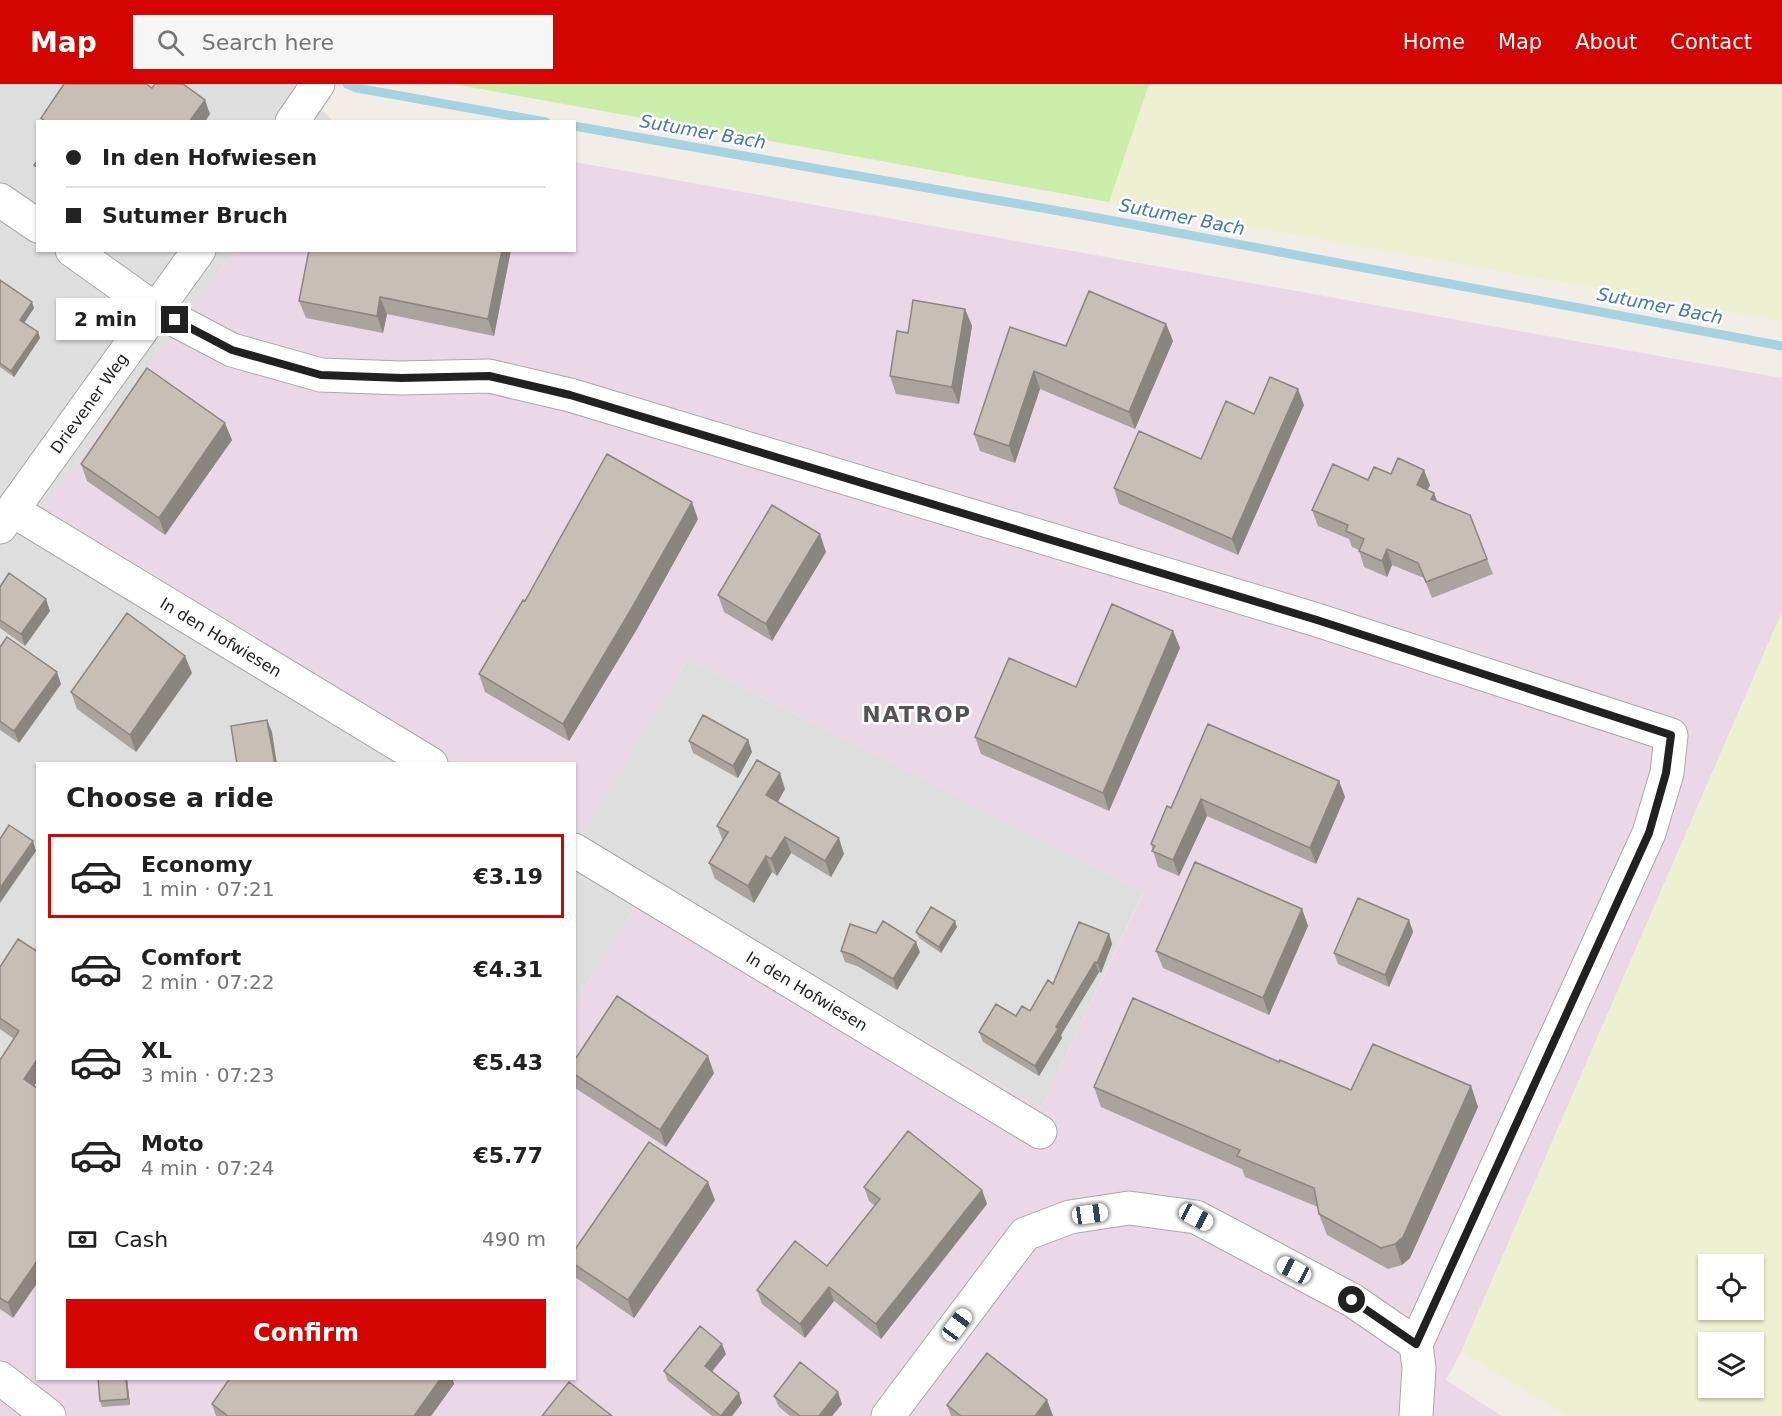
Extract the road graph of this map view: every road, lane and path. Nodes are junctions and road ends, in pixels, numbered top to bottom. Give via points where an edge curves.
1 (318, 84) edge
2 (292, 120) edge
3 (0, 200) edge
4 (36, 225) edge
5 (75, 252) edge
6 (198, 252) edge
7 (156, 310) junction
8 (6, 519) edge
9 (428, 762) edge
10 (576, 851) edge
11 (1040, 1132) dead end
12 (1416, 1344) junction
13 (0, 1378) edge
14 (49, 1416) edge
15 (888, 1416) edge
16 (1416, 1416) edge

1 - 2 street
3 - 4 street
5 - 7 street
6 - 7 street, Drievener Weg
7 - 8 street, Drievener Weg
7 - 12 street via 232,350 321,375 489,376 570,395 1317,620 1671,735 1666,773 1649,833
8 - 9 street, In den Hofwiesen
10 - 11 street, In den Hofwiesen
12 - 15 street via 1352,1300 1196,1217 1129,1208 1070,1216 1025,1234
12 - 16 street
13 - 14 street

